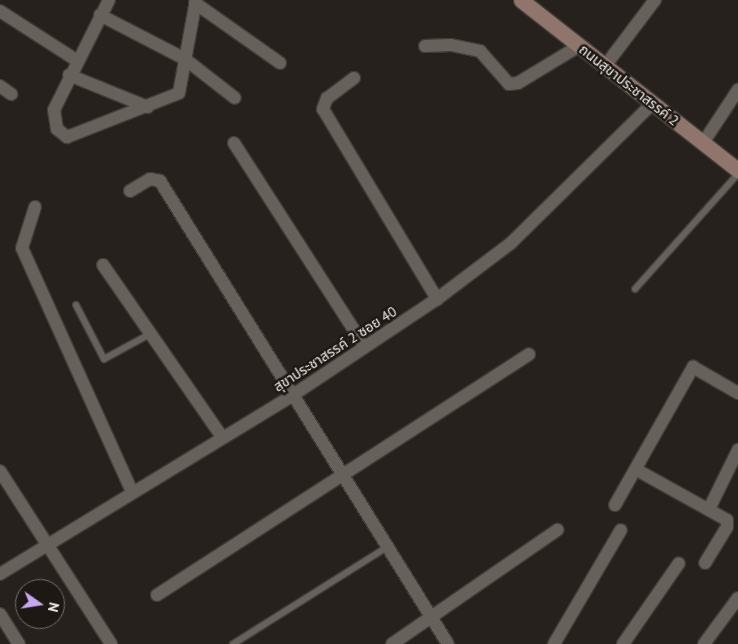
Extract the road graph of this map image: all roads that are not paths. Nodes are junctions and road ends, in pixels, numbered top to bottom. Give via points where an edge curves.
1 (109, 0) edge
2 (521, 0) edge
3 (655, 0) edge
4 (196, 1) edge
5 (4, 13) edge
6 (100, 16) junction
7 (0, 27) edge
8 (425, 46) dead end
9 (579, 46) junction
10 (185, 59) junction
11 (76, 60) junction
12 (280, 63) dead end
13 (605, 66) junction
14 (69, 75) junction
15 (354, 78) dead end
16 (0, 86) edge
17 (738, 90) edge
18 (11, 94) dead end
19 (235, 98) dead end
20 (652, 104) junction
21 (148, 107) junction
22 (234, 143) dead end
23 (703, 143) junction
24 (738, 172) edge
25 (130, 191) dead end
26 (35, 207) dead end
27 (103, 265) dead end
28 (635, 289) dead end
29 (437, 299) junction
30 (76, 305) dead end
31 (150, 334) junction
32 (364, 347) junction
33 (529, 354) dead end
34 (738, 393) edge
35 (293, 395) junction
36 (222, 437) junction
37 (738, 450) edge
38 (637, 470) junction
39 (0, 471) edge
40 (341, 473) junction
41 (132, 492) junction
42 (615, 505) dead end
43 (709, 509) junction
44 (557, 530) dead end
45 (621, 530) dead end
46 (49, 543) junction
47 (387, 547) junction
48 (679, 562) dead end
49 (705, 564) dead end
50 (0, 574) edge
51 (157, 595) dead end
52 (738, 598) edge
53 (0, 614) edge
54 (431, 618) junction
55 (19, 644) edge
56 (111, 644) edge
57 (233, 644) edge
58 (392, 644) edge
59 (448, 644) edge
60 (554, 644) edge
61 (623, 644) edge
62 (704, 644) edge

1 - 6 street
2 - 9 street, ถนนสุขาประชาสรรค์ 2
3 - 13 street
4 - 10 street
4 - 12 street
5 - 7 street
5 - 11 street
6 - 10 street
6 - 11 street
8 - 9 street via 451,45 480,51 509,84 518,83
9 - 13 street, ถนนสุขาประชาสรรค์ 2
10 - 19 street
10 - 21 street via 179,93
11 - 14 street
13 - 20 street, ถนนสุขาประชาสรรค์ 2
14 - 21 street
14 - 21 street via 54,110 61,135 67,137
15 - 29 street via 327,98 323,109
16 - 18 street
17 - 23 street
20 - 23 street, ถนนสุขาประชาสรรค์ 2
20 - 29 street, สุขาประชาสรรค์ 2 ซอย 40 via 511,244
22 - 32 street
23 - 24 street, ถนนสุขาประชาสรรค์ 2
24 - 28 lane
25 - 35 street via 150,179 160,181
26 - 41 street via 22,248
27 - 31 street
29 - 32 street, สุขาประชาสรรค์ 2 ซอย 40
30 - 31 lane via 104,359
31 - 36 street
32 - 35 street, สุขาประชาสรรค์ 2 ซอย 40
33 - 40 street
34 - 38 street via 693,368
35 - 36 street, สุขาประชาสรรค์ 2 ซอย 40
35 - 40 street
36 - 41 street, สุขาประชาสรรค์ 2 ซอย 40
37 - 43 street
38 - 42 street
38 - 43 street
39 - 46 street
40 - 47 street
40 - 51 street
41 - 46 street, สุขาประชาสรรค์ 2 ซอย 40
43 - 49 street via 727,520 727,528
44 - 54 street
45 - 60 street via 556,634
46 - 50 street, สุขาประชาสรรค์ 2 ซอย 40
46 - 56 street
47 - 54 street
47 - 57 lane
48 - 61 street
52 - 62 street
53 - 55 street
54 - 58 street
54 - 59 street

